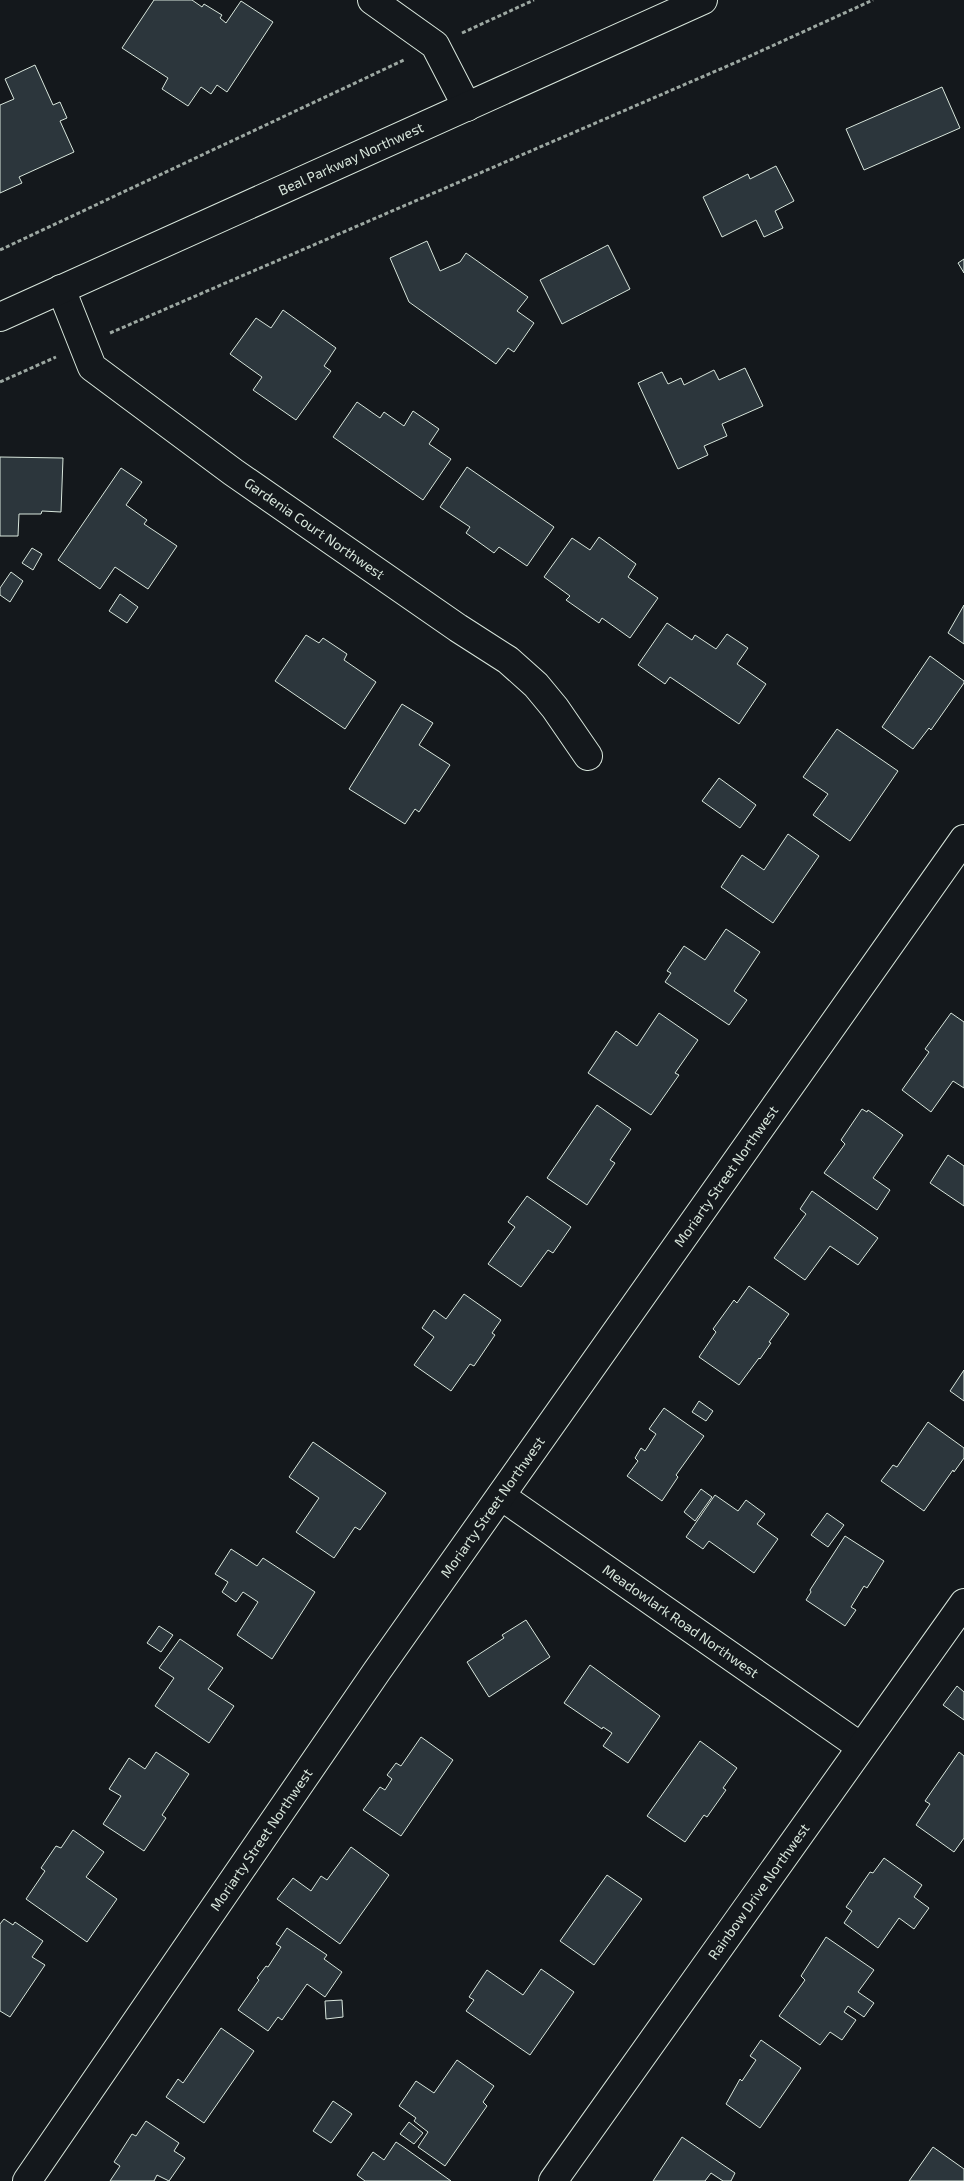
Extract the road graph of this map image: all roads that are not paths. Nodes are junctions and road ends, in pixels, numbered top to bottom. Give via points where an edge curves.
1 (372, 0) edge
2 (702, 0) edge
3 (467, 107) junction
4 (61, 289) junction
5 (0, 317) edge
6 (588, 756) dead end
7 (964, 839) edge
8 (501, 1496) junction
9 (964, 1603) edge
10 (861, 1746) junction
11 (27, 2181) edge
12 (553, 2181) edge

1 - 3 street via 435,45
2 - 3 street, Beal Parkway Northwest
3 - 4 street, Beal Parkway Northwest
4 - 5 street, Beal Parkway Northwest
4 - 6 street, Gardenia Court Northwest via 92,368 233,472 508,660 536,685
7 - 8 street, Moriarty Street Northwest
8 - 10 street, Meadowlark Road Northwest
8 - 11 street, Moriarty Street Northwest
9 - 10 street, Rainbow Drive Northwest
10 - 12 street, Rainbow Drive Northwest

